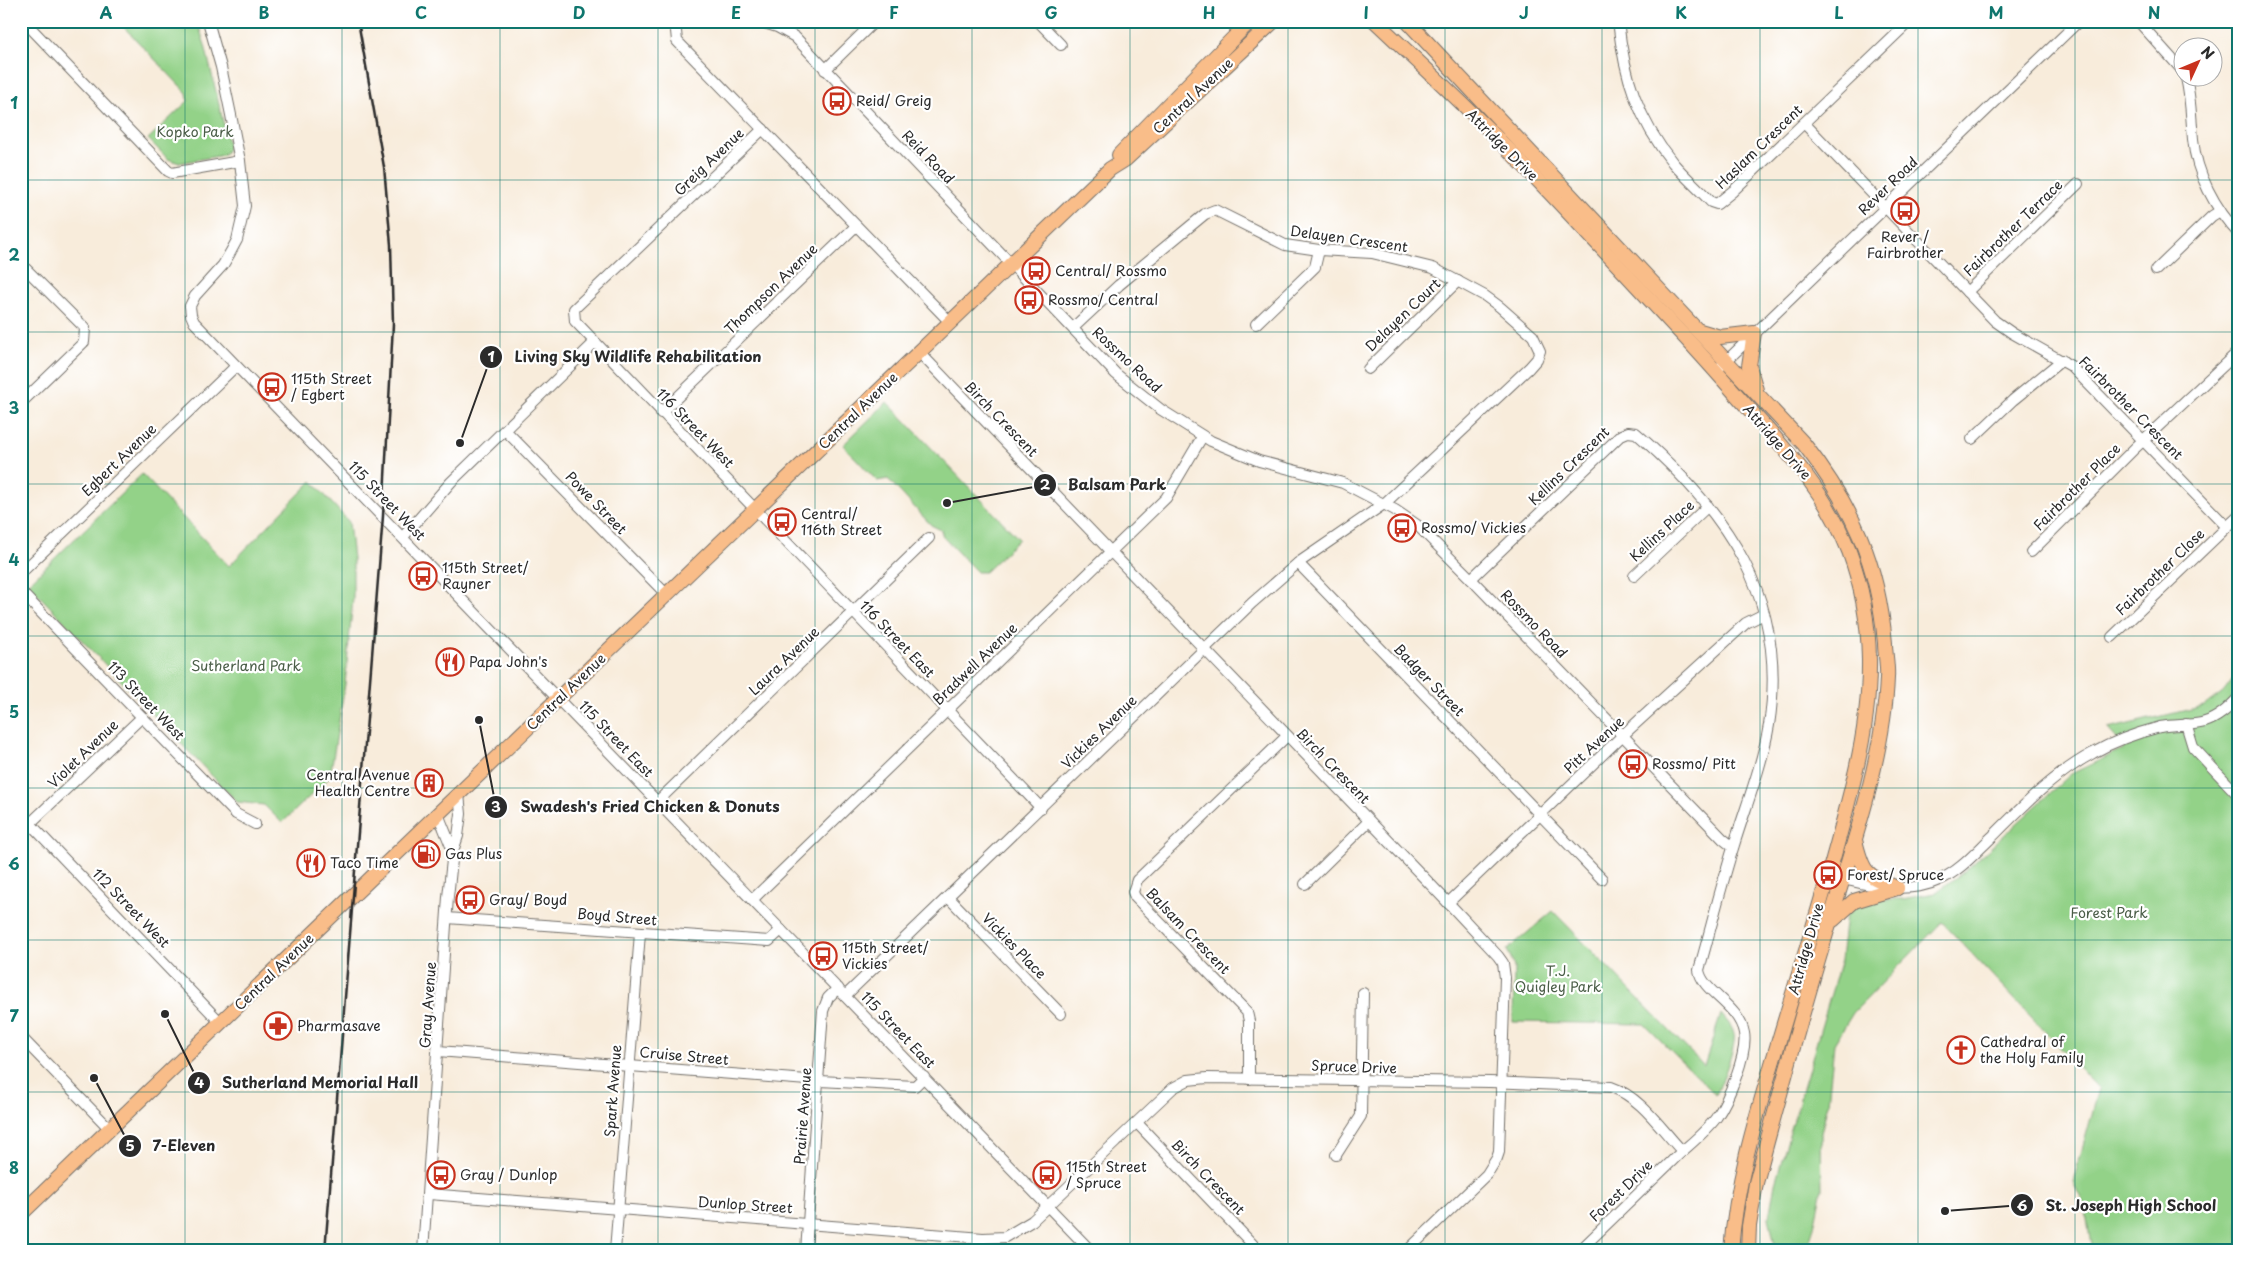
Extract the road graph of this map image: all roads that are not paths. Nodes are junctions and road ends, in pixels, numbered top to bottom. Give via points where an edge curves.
1 (24, 21) edge
2 (208, 21) edge
3 (675, 21) edge
4 (758, 21) edge
5 (874, 21) edge
6 (1038, 21) edge
7 (1250, 21) edge
8 (1274, 21) edge
9 (1375, 21) edge
10 (1407, 21) edge
11 (1618, 21) edge
12 (1910, 21) edge
13 (2079, 21) edge
14 (2138, 21) edge
15 (1060, 45) dead end
16 (2172, 59) edge
17 (825, 70) junction
18 (2189, 88) edge
19 (1804, 123) junction
20 (763, 129) junction
21 (240, 161) junction
22 (1110, 169) junction
23 (2078, 184) dead end
24 (1885, 208) junction
25 (2220, 211) junction
26 (856, 226) junction
27 (2239, 234) edge
28 (1319, 250) junction
29 (21, 264) edge
30 (1011, 264) junction
31 (2156, 270) dead end
32 (1458, 281) junction
33 (1967, 292) junction
34 (950, 322) junction
35 (1256, 324) dead end
36 (1073, 328) junction
37 (1699, 331) junction
38 (1754, 333) junction
39 (594, 343) junction
40 (2239, 351) edge
41 (919, 352) junction
42 (2062, 360) junction
43 (1726, 361) junction
44 (236, 366) junction
45 (1368, 369) dead end
46 (1716, 371) junction
47 (1759, 395) junction
48 (21, 402) edge
49 (662, 413) junction
50 (506, 431) junction
51 (1202, 437) junction
52 (1972, 439) dead end
53 (2144, 441) junction
54 (1384, 504) junction
55 (1708, 506) junction
56 (756, 510) junction
57 (2239, 516) edge
58 (2227, 527) junction
59 (403, 537) junction
60 (929, 538) dead end
61 (1110, 552) junction
62 (2031, 552) dead end
63 (1298, 563) junction
64 (21, 573) edge
65 (1634, 576) dead end
66 (1471, 578) junction
67 (21, 592) edge
68 (667, 596) junction
69 (852, 613) junction
70 (1764, 614) junction
71 (2112, 637) dead end
72 (1203, 650) junction
73 (2239, 697) edge
74 (558, 700) junction
75 (947, 710) junction
76 (142, 717) junction
77 (2186, 724) junction
78 (1622, 736) junction
79 (1286, 737) junction
80 (459, 794) junction
81 (2239, 796) edge
82 (657, 802) junction
83 (1040, 808) junction
84 (21, 814) edge
85 (438, 814) junction
86 (1540, 816) junction
87 (1368, 822) junction
88 (30, 824) junction
89 (255, 824) dead end
90 (21, 832) edge
91 (1854, 839) junction
92 (1733, 847) junction
93 (453, 851) junction
94 (1828, 875) junction
95 (1602, 879) dead end
96 (1843, 879) junction
97 (1305, 884) dead end
98 (1897, 888) junction
99 (948, 897) junction
100 (752, 900) junction
101 (1448, 903) junction
102 (447, 918) junction
103 (1829, 925) junction
104 (781, 930) junction
105 (640, 933) junction
106 (842, 992) junction
107 (1363, 993) dead end
108 (1061, 1014) dead end
109 (221, 1023) junction
110 (21, 1036) edge
111 (438, 1051) junction
112 (628, 1065) junction
113 (924, 1077) junction
114 (1249, 1078) junction
115 (820, 1081) junction
116 (1361, 1081) junction
117 (1502, 1083) junction
118 (1137, 1122) junction
119 (110, 1129) junction
120 (1682, 1151) junction
121 (1336, 1155) dead end
122 (429, 1194) junction
123 (1048, 1206) junction
124 (619, 1209) junction
125 (21, 1214) edge
126 (808, 1223) junction
127 (983, 1238) junction
128 (423, 1251) edge
129 (614, 1251) edge
130 (806, 1251) edge
131 (970, 1251) edge
132 (1091, 1251) edge
133 (1259, 1251) edge
134 (1407, 1251) edge
135 (1579, 1251) edge
136 (1731, 1251) edge
137 (1748, 1251) edge

1 - 21 street via 168,171 172,173
2 - 21 street
3 - 20 street via 677,40
4 - 17 street, Reid Road via 776,26 795,37
5 - 17 street
6 - 15 street
7 - 22 main road, Central Avenue via 1121,152
8 - 22 main road, Central Avenue via 1133,153
9 - 46 main road, Attridge Drive via 1499,140
10 - 37 main road, Attridge Drive
11 - 19 street, Haslam Crescent via 1622,56 1639,109 1674,164 1711,202 1721,202
12 - 19 street, Haslam Crescent
13 - 24 street, Rever Road
14 - 16 street
17 - 30 street, Reid Road
18 - 25 street via 2194,150
19 - 24 street, Fairbrother Crescent
20 - 26 street, Greig Avenue
20 - 39 street, Greig Avenue via 574,310 575,321
21 - 44 street, 115 Street West via 245,206 236,240 223,265 190,306 194,322
22 - 30 main road, Central Avenue
23 - 33 street, Fairbrother Terrace
24 - 33 street, Fairbrother Crescent
24 - 38 street, Rever Road
25 - 27 street
25 - 31 street
26 - 34 street, Greig Avenue
26 - 49 street, Thompson Avenue
28 - 32 street, Delayen Crescent via 1394,257 1433,268
28 - 35 street via 1315,267
28 - 36 street, Delayen Crescent via 1285,245 1215,210 1205,214
29 - 48 street via 84,328 84,342
30 - 34 main road, Central Avenue
30 - 36 street, Rossmo Road
32 - 45 street, Delayen Court
32 - 54 street, Delayen Crescent via 1485,296 1522,326 1538,344 1539,355
33 - 42 street, Fairbrother Crescent via 2012,333
34 - 41 main road, Central Avenue
36 - 51 street, Rossmo Road via 1129,386
37 - 38 main road via 1720,337
37 - 43 main road, Attridge Drive
38 - 43 street, Rever Road
38 - 47 main road via 1749,366
39 - 49 street, 116 Street West
39 - 50 street
40 - 53 street, Fairbrother Place
41 - 56 main road, Central Avenue
41 - 61 street, Birch Crescent
42 - 52 street
42 - 53 street, Fairbrother Crescent
43 - 46 street, Rever Road
43 - 47 main road, Attridge Drive
44 - 59 street, 115 Street West
44 - 64 street, Egbert Avenue
46 - 94 main road, Attridge Drive via 1795,458 1816,487 1848,550 1864,603 1870,652 1866,724
47 - 91 main road, Attridge Drive via 1804,444 1848,508 1876,582 1887,677 1880,741
49 - 56 street, 116 Street West
50 - 59 street via 451,482
50 - 68 street, Powe Street
51 - 54 street, Rossmo Road via 1259,461 1343,483
51 - 61 street, Bradwell Avenue via 1166,498
53 - 58 street, Fairbrother Crescent
53 - 62 street, Fairbrother Place
54 - 63 street, Vickies Avenue
54 - 66 street, Rossmo Road via 1417,525
55 - 65 street, Kellins Place
55 - 66 street, Kellins Crescent via 1636,433 1628,432 1621,435
55 - 70 street, Kellins Crescent via 1740,550
56 - 68 main road, Central Avenue
56 - 69 street, 116 Street East
57 - 58 street
58 - 71 street, Fairbrother Close
59 - 74 street, 115 Street West
60 - 69 street, Laura Avenue
61 - 72 street, Birch Crescent
61 - 75 street, Bradwell Avenue
63 - 72 street, Vickies Avenue
63 - 86 street, Badger Street
66 - 78 street, Rossmo Road
67 - 76 street, 113 Street West
68 - 74 main road, Central Avenue
69 - 75 street, 116 Street East
69 - 82 street, Laura Avenue
70 - 78 street, Pitt Avenue via 1746,623
70 - 92 street, Kellins Crescent via 1771,657 1771,706 1766,742
72 - 79 street, Birch Crescent
72 - 83 street, Vickies Avenue
73 - 77 street via 2229,708 2205,722
74 - 80 main road, Central Avenue
74 - 82 street, 115 Street East
75 - 83 street, 116 Street East
75 - 100 street, Bradwell Avenue
76 - 88 street, Violet Avenue
76 - 89 street, 113 Street West via 236,814
77 - 81 street via 2193,747
77 - 98 street via 2130,736 2093,753 2048,783 1969,859 1940,880 1918,887
78 - 86 street, Pitt Avenue
78 - 92 street, Rossmo Road
79 - 87 street, Birch Crescent
79 - 114 street, Balsam Crescent via 1137,880 1133,892 1247,1012
80 - 85 main road, Central Avenue
80 - 93 street, Gray Avenue via 461,814
82 - 100 street, 115 Street East
83 - 99 street, Vickies Avenue
84 - 88 street, 112 Street West
85 - 93 street, Gray Avenue
85 - 109 main road, Central Avenue
86 - 95 street, Badger Street
86 - 101 street, Pitt Avenue
87 - 97 street
87 - 101 street, Birch Crescent
88 - 90 street, Violet Avenue
88 - 109 street, 112 Street West
91 - 96 main road, Attridge Drive
91 - 98 main road via 1866,872
92 - 120 street via 1699,970 1702,981 1738,1016 1744,1032 1744,1047 1723,1106 1710,1125
93 - 102 street, Gray Avenue
94 - 96 street
94 - 136 main road, Attridge Drive via 1744,1164
96 - 98 street
96 - 103 main road, Attridge Drive
98 - 103 main road via 1854,901
99 - 106 street, Vickies Avenue
99 - 108 street, Vickies Place
100 - 104 street, 115 Street East
101 - 117 street, Birch Crescent via 1503,964
102 - 105 street, Boyd Street
102 - 111 street, Gray Avenue
103 - 137 main road, Attridge Drive via 1756,1183
104 - 105 street, Boyd Street via 769,941
104 - 106 street, 115 Street East
105 - 112 street, Spark Avenue
106 - 113 street, 115 Street East
106 - 115 street, Prairie Avenue via 828,998 823,1011
107 - 116 street
109 - 119 main road, Central Avenue
110 - 119 street
111 - 112 street, Cruise Street
111 - 122 street, Gray Avenue
112 - 115 street, Cruise Street
112 - 124 street, Spark Avenue
113 - 115 street, Cruise Street via 915,1086
113 - 123 street, 115 Street East
114 - 116 street, Spruce Drive
114 - 118 street, Spruce Drive via 1188,1080 1173,1088
115 - 126 street, Prairie Avenue
116 - 117 street, Spruce Drive
116 - 121 street via 1361,1116
117 - 120 street, Spruce Drive via 1622,1090
117 - 134 street, Birch Crescent via 1499,1152 1494,1164
118 - 123 street, Spruce Drive
118 - 133 street, Birch Crescent
119 - 125 main road, Central Avenue
120 - 135 street, Forest Drive
122 - 124 street, Dunlop Street
122 - 128 street, Gray Avenue
123 - 127 street, Dunlop Street via 1032,1221 1005,1237
123 - 132 street, 115 Street East
124 - 126 street, Dunlop Street
124 - 129 street, Spark Avenue
126 - 127 street, Dunlop Street
126 - 130 street, Prairie Avenue
127 - 131 street

